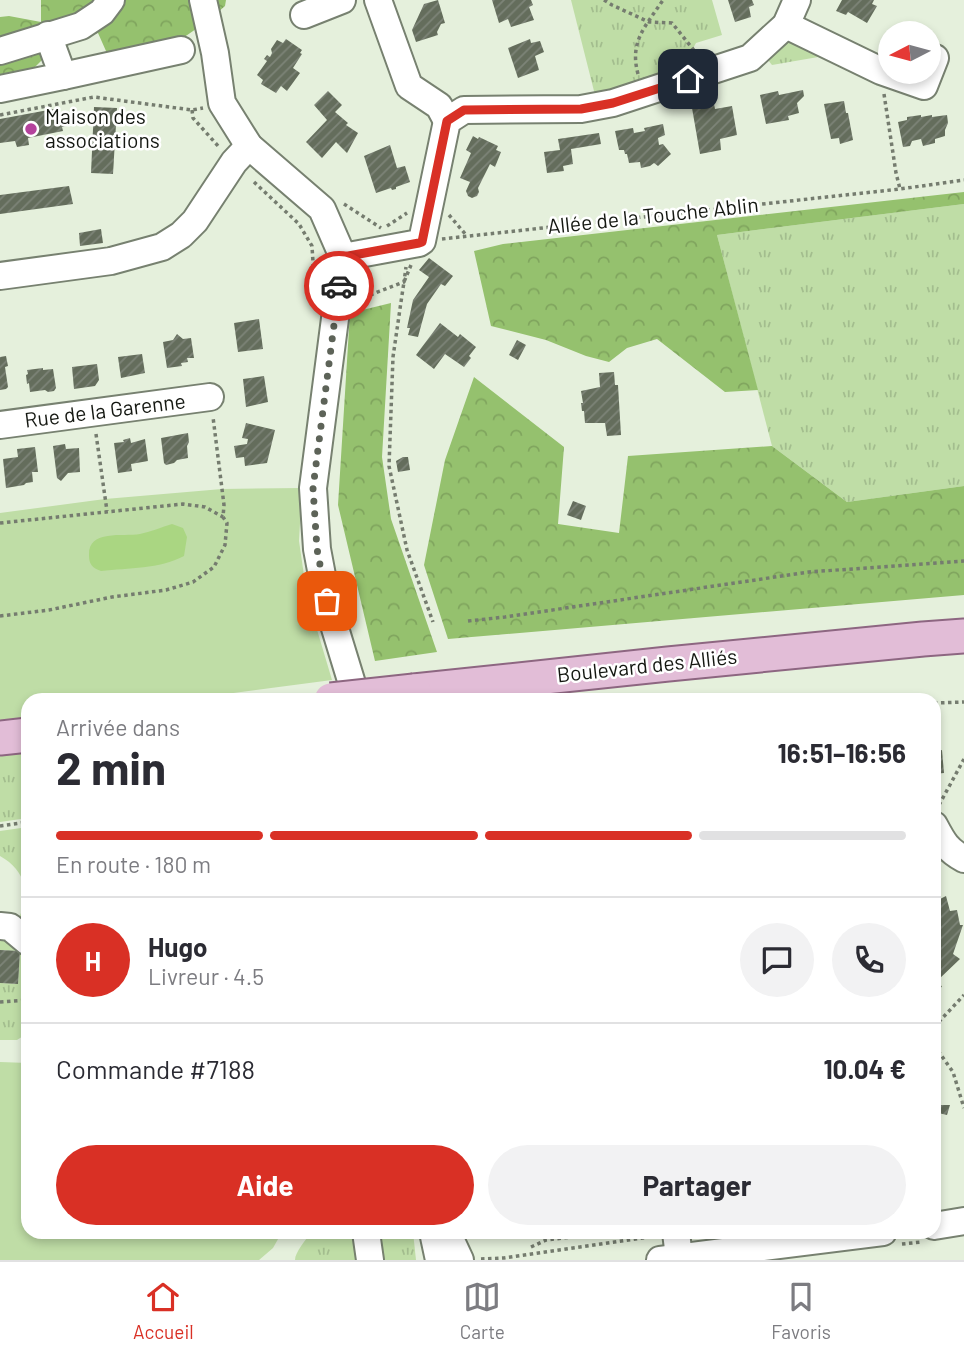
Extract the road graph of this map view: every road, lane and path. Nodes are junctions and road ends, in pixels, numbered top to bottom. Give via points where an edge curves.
1 (111, 0) edge
2 (203, 0) edge
3 (342, 0) edge
4 (378, 0) edge
5 (604, 0) edge
6 (663, 0) edge
7 (797, 0) edge
8 (304, 15) dead end
9 (649, 22) junction
10 (786, 25) junction
11 (48, 35) junction
12 (181, 50) dead end
13 (0, 51) edge
14 (878, 70) edge
15 (711, 72) junction
16 (63, 76) junction
17 (883, 84) edge
18 (0, 89) edge
19 (644, 93) junction
20 (0, 115) edge
21 (447, 121) junction
22 (241, 154) junction
23 (964, 180) edge
24 (900, 189) junction
25 (343, 204) dead end
26 (416, 243) junction
27 (343, 257) junction
28 (0, 276) edge
29 (315, 300) dead end
30 (210, 397) joint
31 (93, 412) junction
32 (0, 425) edge
33 (107, 511) junction
34 (223, 517) junction
35 (0, 523) edge
36 (964, 561) edge
37 (0, 616) edge
38 (468, 621) dead end
39 (433, 622) dead end
40 (964, 636) edge
41 (355, 693) edge
42 (396, 693) edge
43 (964, 702) edge
44 (941, 703) edge
45 (21, 736) edge
46 (0, 738) edge
47 (964, 759) edge
48 (941, 800) edge
49 (21, 823) edge
50 (0, 826) edge
51 (941, 839) edge
52 (964, 859) edge
53 (0, 926) edge
54 (21, 936) edge
55 (964, 995) edge
56 (21, 1000) edge
57 (0, 1002) edge
58 (941, 1020) edge
59 (941, 1055) edge
60 (964, 1108) edge
61 (964, 1198) edge
62 (964, 1204) edge
63 (964, 1221) edge
64 (941, 1225) edge
65 (367, 1239) edge
66 (434, 1239) edge
67 (450, 1239) edge
68 (554, 1239) edge
69 (773, 1239) edge
70 (672, 1246) edge
71 (531, 1247) dead end
72 (477, 1259) edge
73 (370, 1260) edge
74 (439, 1260) edge
75 (460, 1260) edge

1 - 11 street via 81,26
2 - 22 street via 222,103
3 - 8 street
4 - 21 street via 409,86 439,106
5 - 9 path
6 - 9 path
7 - 10 street
9 - 15 path via 672,23
9 - 19 path via 636,43 635,62
10 - 14 street
10 - 15 street via 750,58
11 - 13 street
11 - 16 street
12 - 16 street
15 - 19 street
16 - 18 street
17 - 24 path
19 - 21 street via 581,109 464,110
20 - 22 path via 94,97 192,110 193,118
21 - 26 street
22 - 27 street via 322,209
22 - 28 street via 195,221 162,247 111,261
22 - 29 path via 312,246
23 - 24 path, Allée de la Touche Ablin
24 - 26 path, Allée de la Touche Ablin
25 - 26 path
26 - 27 street
26 - 39 path via 404,282 393,357 389,466 407,551
27 - 41 street via 313,488 317,549 327,601
30 - 31 street, Rue de la Garenne
30 - 34 path
31 - 32 street, Rue de la Garenne
31 - 33 path
33 - 34 path via 183,504 205,507
33 - 35 path
34 - 37 path via 227,523 225,545 214,567 193,582
36 - 38 path via 808,572
40 - 42 main road, Boulevard des Alliés, bridge
43 - 44 path
45 - 46 main road
47 - 48 path
49 - 50 path
51 - 52 street
53 - 54 street
55 - 58 path
56 - 57 path
59 - 60 path via 953,1072
61 - 62 street
63 - 64 street
65 - 73 street
66 - 74 street
67 - 75 street
68 - 71 path
69 - 70 street
70 - 72 path

